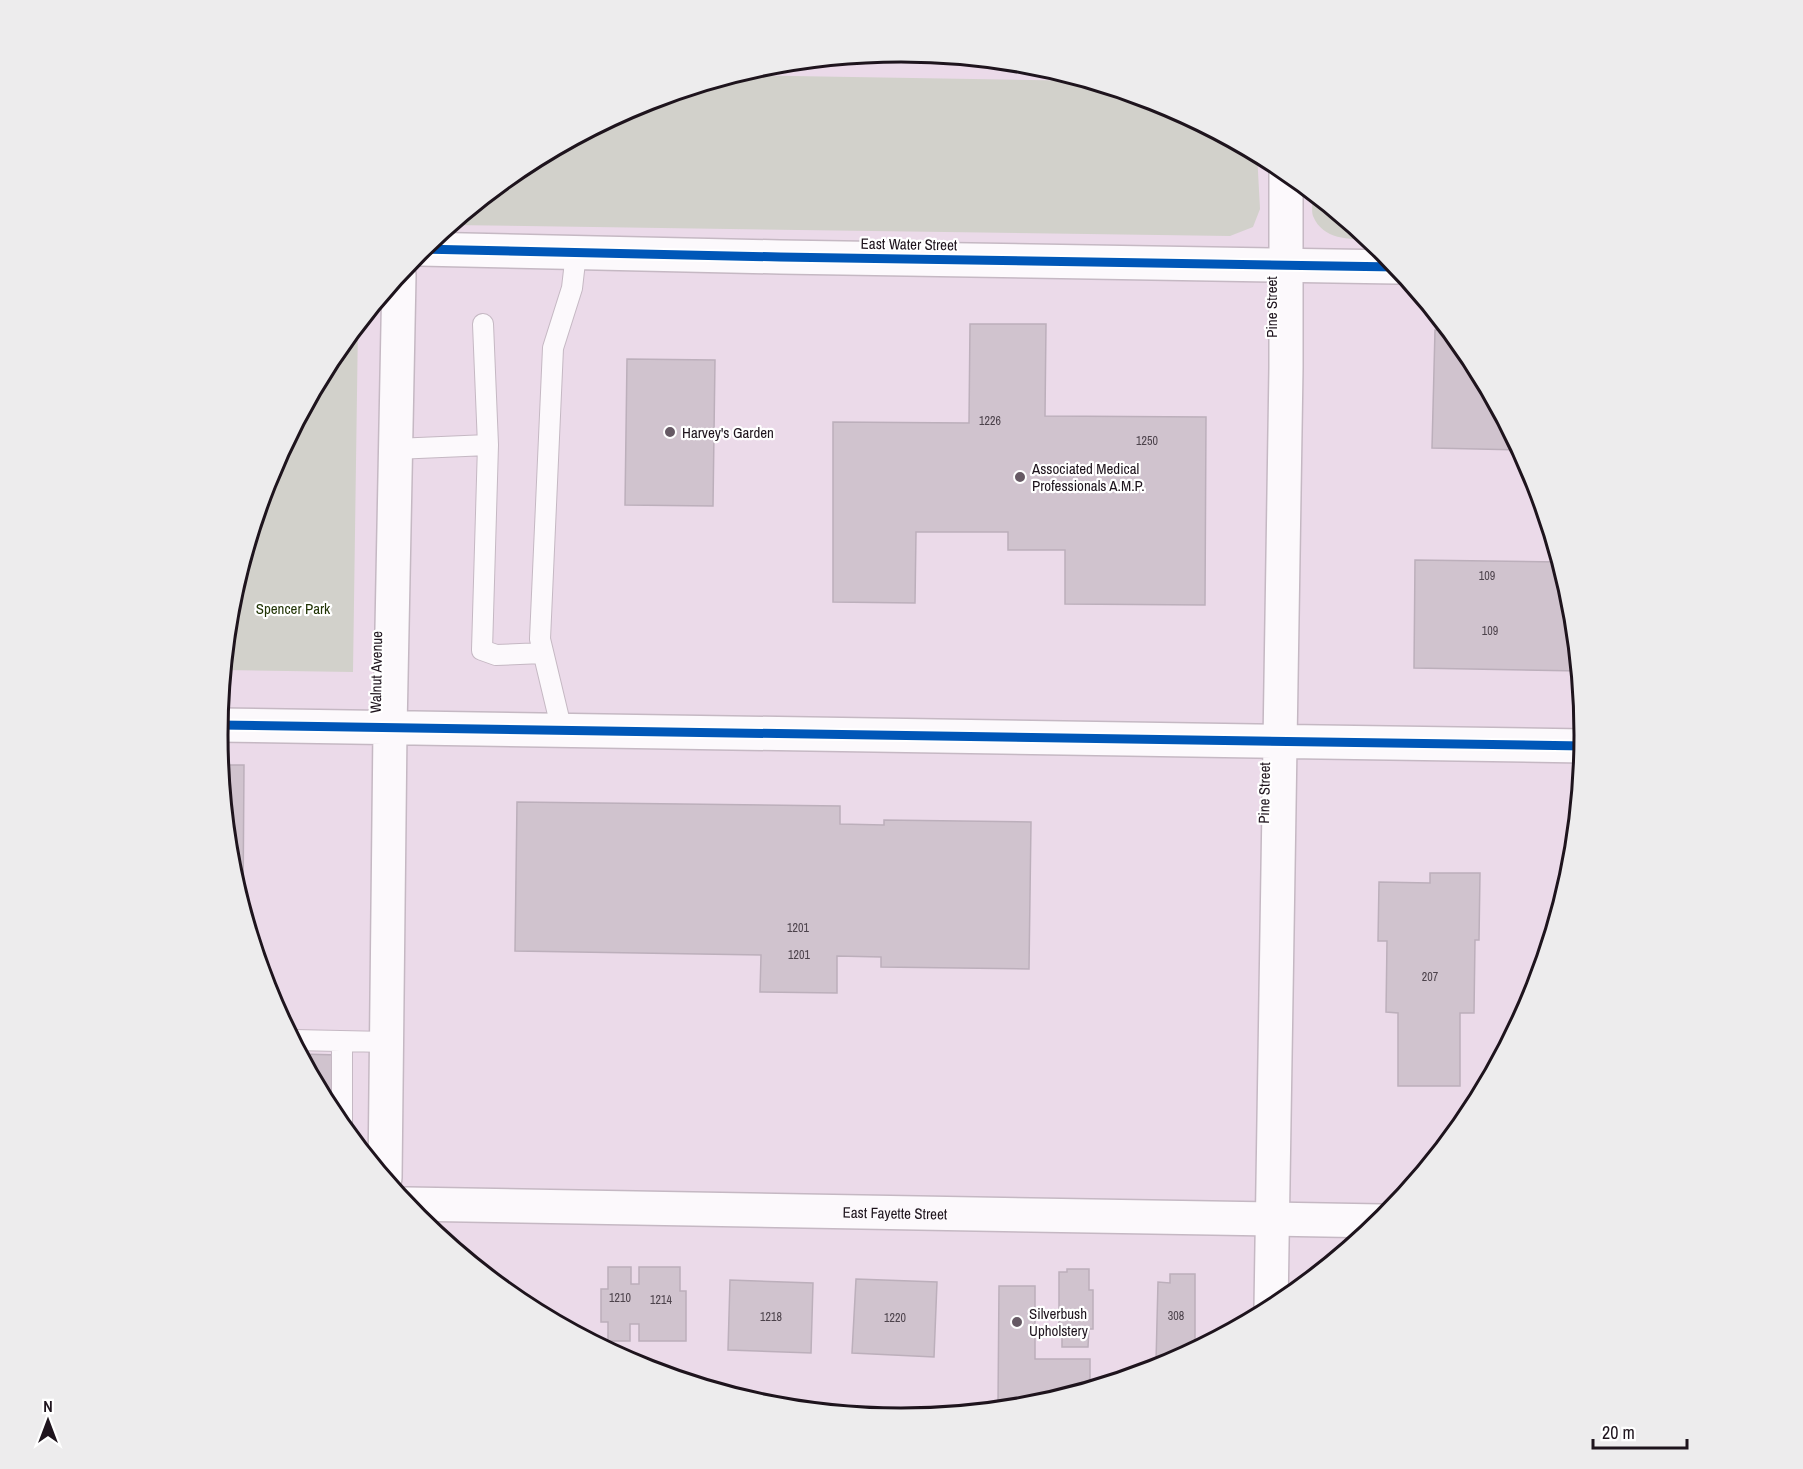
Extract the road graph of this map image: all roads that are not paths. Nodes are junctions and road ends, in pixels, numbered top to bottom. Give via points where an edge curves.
1 (1286, 183) edge
2 (436, 249) edge
3 (576, 253) junction
4 (1286, 264) junction
5 (1384, 267) edge
6 (399, 288) edge
7 (483, 324) dead end
8 (488, 445) junction
9 (395, 449) junction
10 (543, 653) junction
11 (228, 725) edge
12 (390, 729) junction
13 (562, 732) junction
14 (1280, 740) junction
15 (1574, 746) edge
16 (302, 1040) edge
17 (342, 1042) junction
18 (387, 1042) junction
19 (342, 1108) edge
20 (385, 1165) edge
21 (421, 1204) edge
22 (1273, 1219) junction
23 (1366, 1221) edge
24 (1271, 1296) edge

1 - 4 street, Pine Street
2 - 3 street, East Water Street
3 - 4 street, East Water Street
3 - 10 lane via 572,288 554,348 540,639
4 - 5 street, East Water Street
4 - 14 street, Pine Street
6 - 9 street, Walnut Avenue
7 - 8 lane
8 - 9 lane
8 - 10 lane via 482,650 496,655
9 - 12 street, Walnut Avenue
10 - 13 lane
11 - 12 street
12 - 13 street
12 - 18 street, Walnut Avenue
13 - 14 street
14 - 15 street
14 - 22 street, Pine Street
16 - 17 lane
17 - 18 lane
17 - 19 lane
18 - 20 street, Walnut Avenue
21 - 22 street, East Fayette Street
22 - 23 street, East Fayette Street
22 - 24 street, Pine Street

